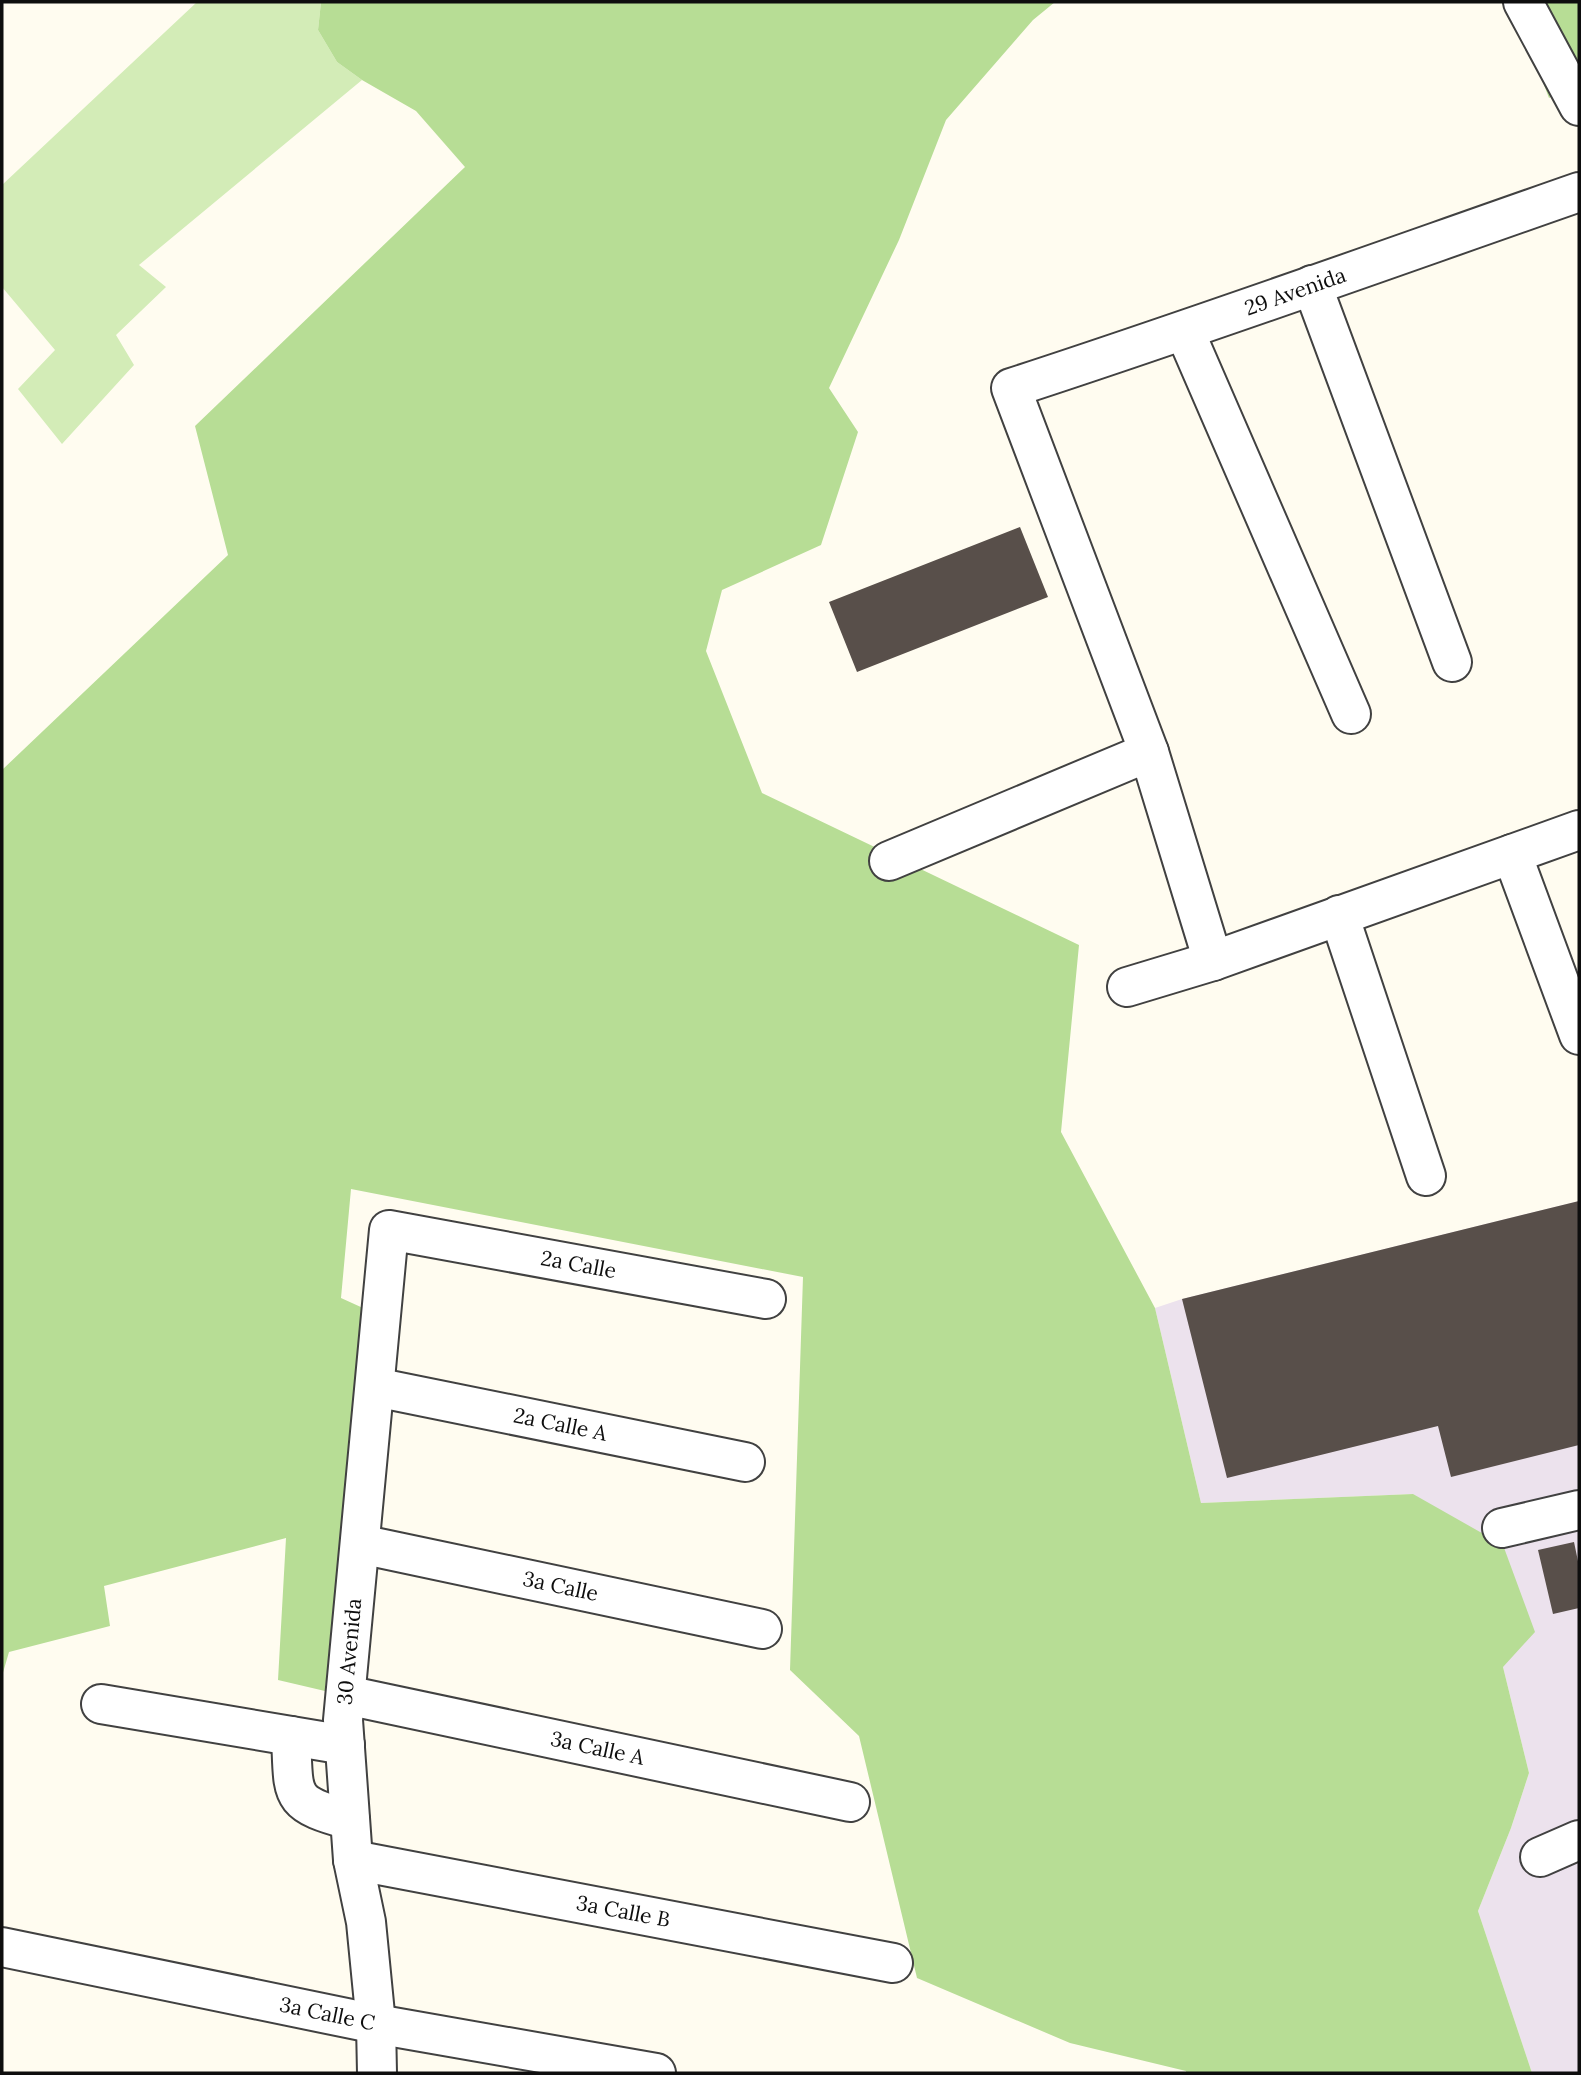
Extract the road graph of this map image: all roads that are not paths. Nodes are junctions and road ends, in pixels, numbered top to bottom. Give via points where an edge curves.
1 (1523, 2) edge
2 (1579, 106) edge
3 (1579, 192) edge
4 (1312, 285) junction
5 (1185, 332) junction
6 (1452, 662) dead end
7 (1351, 714) dead end
8 (1149, 752) junction
9 (1579, 830) edge
10 (1512, 854) junction
11 (889, 861) dead end
12 (1339, 915) junction
13 (1213, 961) junction
14 (1127, 987) dead end
15 (1579, 1035) edge
16 (1426, 1176) dead end
17 (389, 1230) joint
18 (766, 1299) dead end
19 (374, 1387) junction
20 (745, 1462) dead end
21 (1579, 1510) edge
22 (1502, 1528) dead end
23 (360, 1544) junction
24 (762, 1629) dead end
25 (346, 1695) junction
26 (101, 1704) dead end
27 (291, 1736) junction
28 (345, 1745) junction
29 (850, 1802) dead end
30 (351, 1820) junction
31 (1579, 1840) edge
32 (1540, 1857) dead end
33 (353, 1860) junction
34 (2, 1947) edge
35 (892, 1963) dead end
36 (376, 2024) junction
37 (377, 2073) edge
38 (656, 2073) edge

1 - 2 street
3 - 4 street, 29 Avenida
4 - 5 street, 29 Avenida
4 - 6 street
5 - 7 street
5 - 8 street, 29 Avenida via 1011,388
8 - 11 street
8 - 13 street
9 - 10 street
10 - 12 street
10 - 15 street
12 - 13 street
12 - 16 street
13 - 14 street
17 - 18 street, 2a Calle
17 - 19 street, 30 Avenida
19 - 20 street, 2a Calle A
19 - 23 street, 30 Avenida
21 - 22 street
23 - 24 street, 3a Calle
23 - 25 street, 30 Avenida
25 - 28 street, 30 Avenida
25 - 29 street, 3a Calle A
26 - 27 street
27 - 28 street
27 - 30 street via 294,1788 300,1797 315,1811
28 - 30 street, 30 Avenida
30 - 33 street, 30 Avenida
31 - 32 street
33 - 35 street, 3a Calle B
33 - 36 street, 30 Avenida via 366,1922
34 - 36 street, 3a Calle C
36 - 37 street, 30 Avenida
36 - 38 street, 3a Calle C

